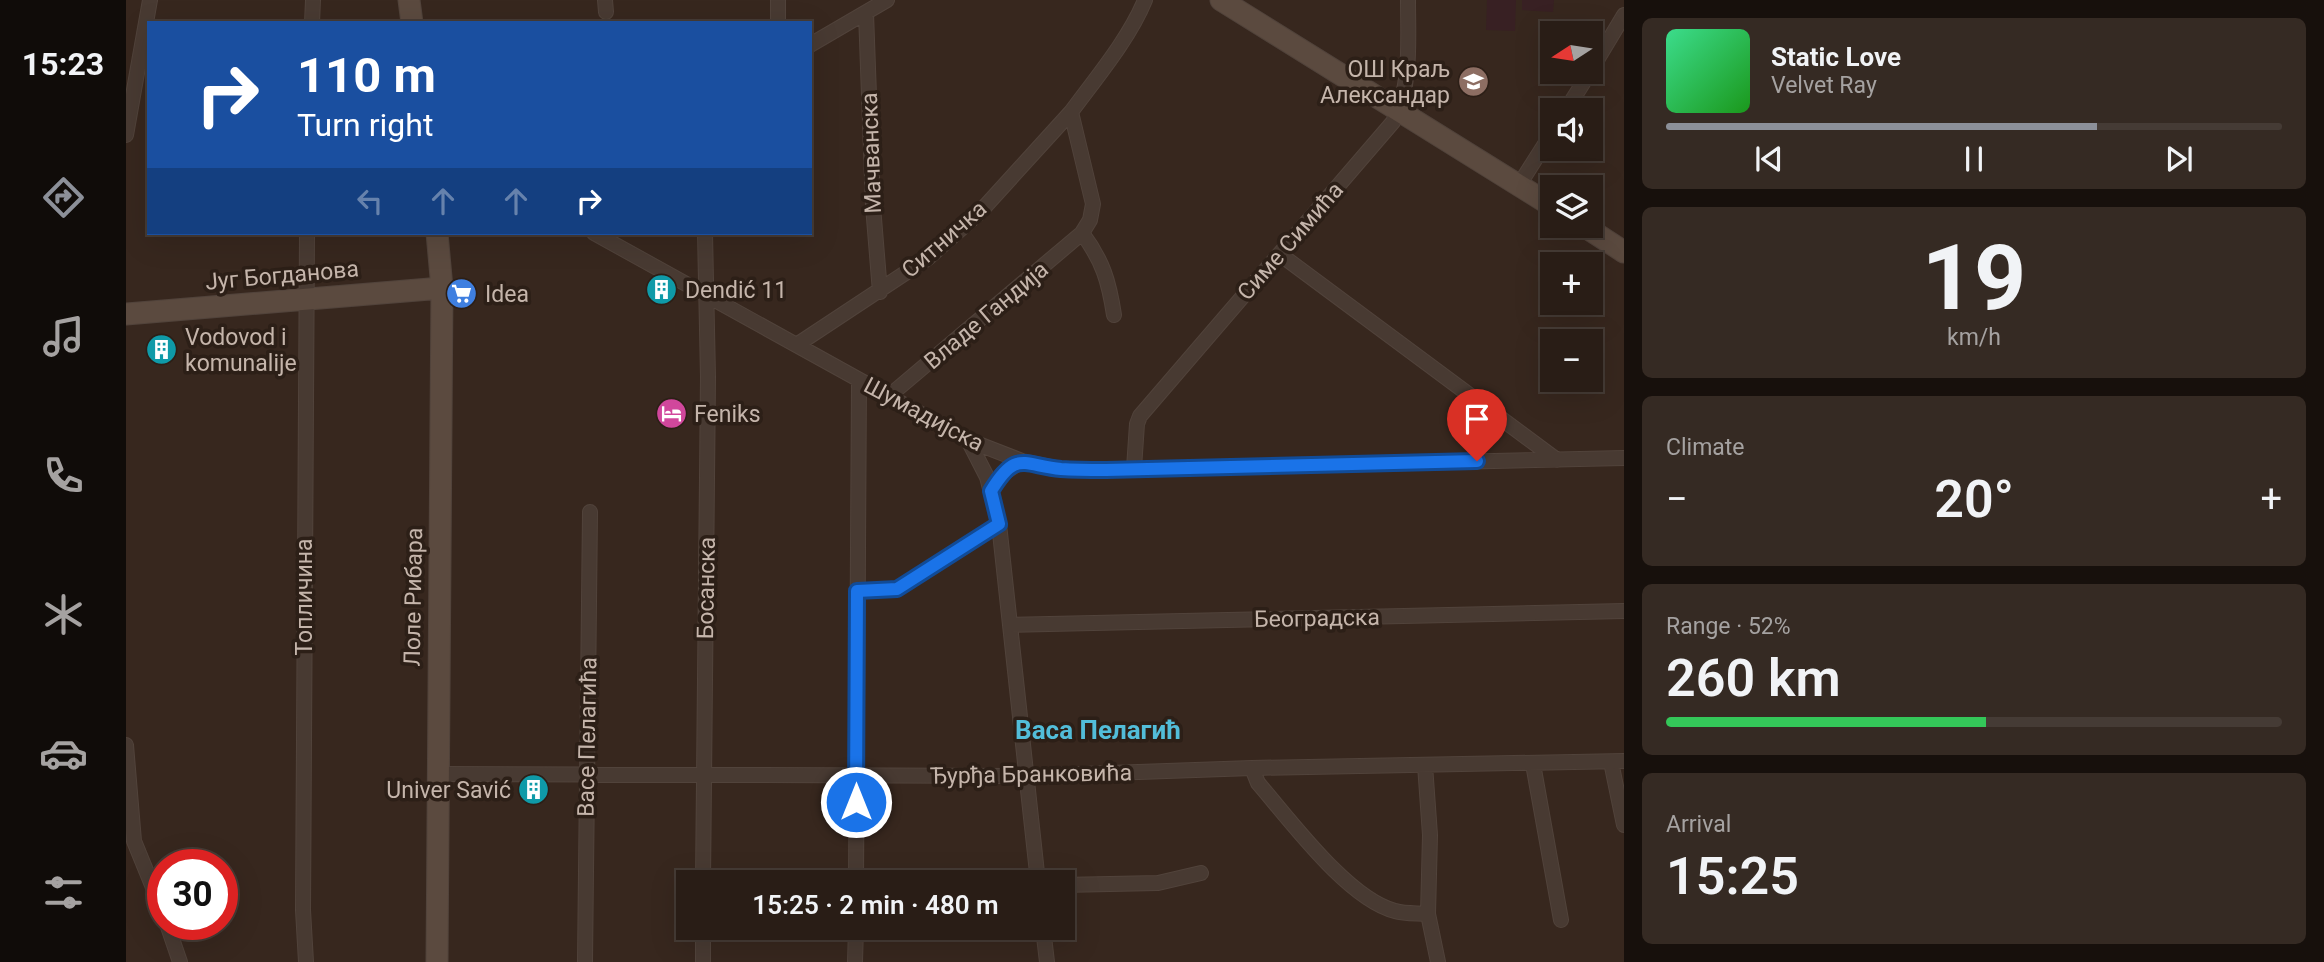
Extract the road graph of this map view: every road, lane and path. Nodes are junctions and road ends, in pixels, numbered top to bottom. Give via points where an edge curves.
1 (150, 0) edge
2 (313, 0) edge
3 (409, 0) edge
4 (778, 0) edge
5 (887, 0) edge
6 (1145, 0) edge
7 (1221, 0) edge
8 (1408, 0) edge
9 (866, 13) junction
10 (1624, 15) edge
11 (312, 21) edge
12 (412, 21) edge
13 (778, 21) edge
14 (812, 44) edge
15 (1603, 50) edge
16 (1400, 109) junction
17 (1071, 112) junction
18 (126, 135) edge
19 (1540, 152) edge
20 (1519, 185) junction
21 (1540, 198) edge
22 (1082, 233) junction
23 (307, 235) edge
24 (437, 235) edge
25 (598, 235) edge
26 (705, 235) edge
27 (1602, 238) edge
28 (1624, 252) edge
29 (1281, 255) junction
30 (442, 288) junction
31 (880, 292) junction
32 (708, 295) junction
33 (305, 300) junction
34 (126, 314) edge
35 (1114, 315) dead end
36 (799, 344) junction
37 (859, 380) junction
38 (889, 396) junction
39 (968, 440) junction
40 (1624, 458) edge
41 (1556, 460) junction
42 (1022, 461) junction
43 (1134, 468) junction
44 (991, 491) junction
45 (590, 512) dead end
46 (999, 524) junction
47 (857, 591) junction
48 (1624, 611) edge
49 (1010, 625) junction
50 (126, 744) edge
51 (1618, 762) edge
52 (1533, 764) junction
53 (1425, 765) junction
54 (1252, 768) junction
55 (586, 774) junction
56 (437, 775) junction
57 (705, 776) junction
58 (856, 776) junction
59 (1025, 776) junction
60 (1624, 825) edge
61 (130, 841) edge
62 (704, 870) edge
63 (856, 870) edge
64 (1037, 870) edge
65 (1201, 873) dead end
66 (147, 878) edge
67 (1075, 885) edge
68 (1427, 914) junction
69 (1561, 920) dead end
70 (172, 940) edge
71 (703, 940) edge
72 (856, 940) edge
73 (1044, 940) edge
74 (180, 962) edge
75 (306, 962) edge
76 (437, 962) edge
77 (586, 962) edge
78 (703, 962) edge
79 (855, 962) edge
80 (1047, 962) edge
81 (1438, 962) edge

1 - 18 street
2 - 11 street
3 - 12 street
4 - 13 street
5 - 9 street
6 - 17 street, Ситничка
7 - 16 street
8 - 16 street, Симе Симића via 1406,80
9 - 14 street
9 - 31 street, Мачванска
10 - 15 street
16 - 20 street
16 - 29 street, Симе Симића
17 - 22 street via 1093,204
17 - 31 street, Ситничка via 980,212
19 - 20 street
20 - 21 street
22 - 35 street via 1100,259
22 - 38 street, Владе Гандија
23 - 33 street, Топличина
24 - 30 street, Лоле Рибара
25 - 32 street, Шумадијска
26 - 32 street, Босанска
27 - 28 street
29 - 41 street
29 - 43 street, Симе Симића via 1140,416
30 - 33 street, Југ Богданова
30 - 56 street, Лоле Рибара
31 - 36 street, Ситничка
32 - 36 street, Шумадијска
32 - 57 street, Босанска
33 - 34 street, Југ Богданова
33 - 75 street, Топличина
36 - 37 street, Шумадијска
37 - 38 street, Шумадијска
37 - 47 street
38 - 39 street, Шумадијска
39 - 42 street, Шумадијска
39 - 44 street
40 - 41 street, Шумадијска
41 - 43 street, Шумадијска
42 - 43 street, Шумадијска via 1061,469
42 - 44 street via 1002,474
44 - 46 street
45 - 55 street, Васе Пелагића
46 - 47 street via 897,589
46 - 49 street
47 - 58 street
48 - 49 street, Београдска
49 - 59 street
50 - 61 street
51 - 52 street, Ђурђа Бранковића
51 - 60 street
52 - 53 street, Ђурђа Бранковића
52 - 69 street
53 - 54 street, Ђурђа Бранковића
53 - 68 street via 1430,835
54 - 59 street, Ђурђа Бранковића
54 - 68 street via 1258,783 1342,876 1393,911
55 - 56 street, Ђурђа Бранковића
55 - 57 street, Ђурђа Бранковића
55 - 77 street, Васе Пелагића
56 - 76 street, Лоле Рибара
57 - 58 street, Ђурђа Бранковића
57 - 62 street, Босанска
58 - 59 street, Ђурђа Бранковића
58 - 63 street
59 - 64 street
61 - 66 street
65 - 67 street via 1158,883
68 - 81 street
70 - 74 street
71 - 78 street
72 - 79 street
73 - 80 street

